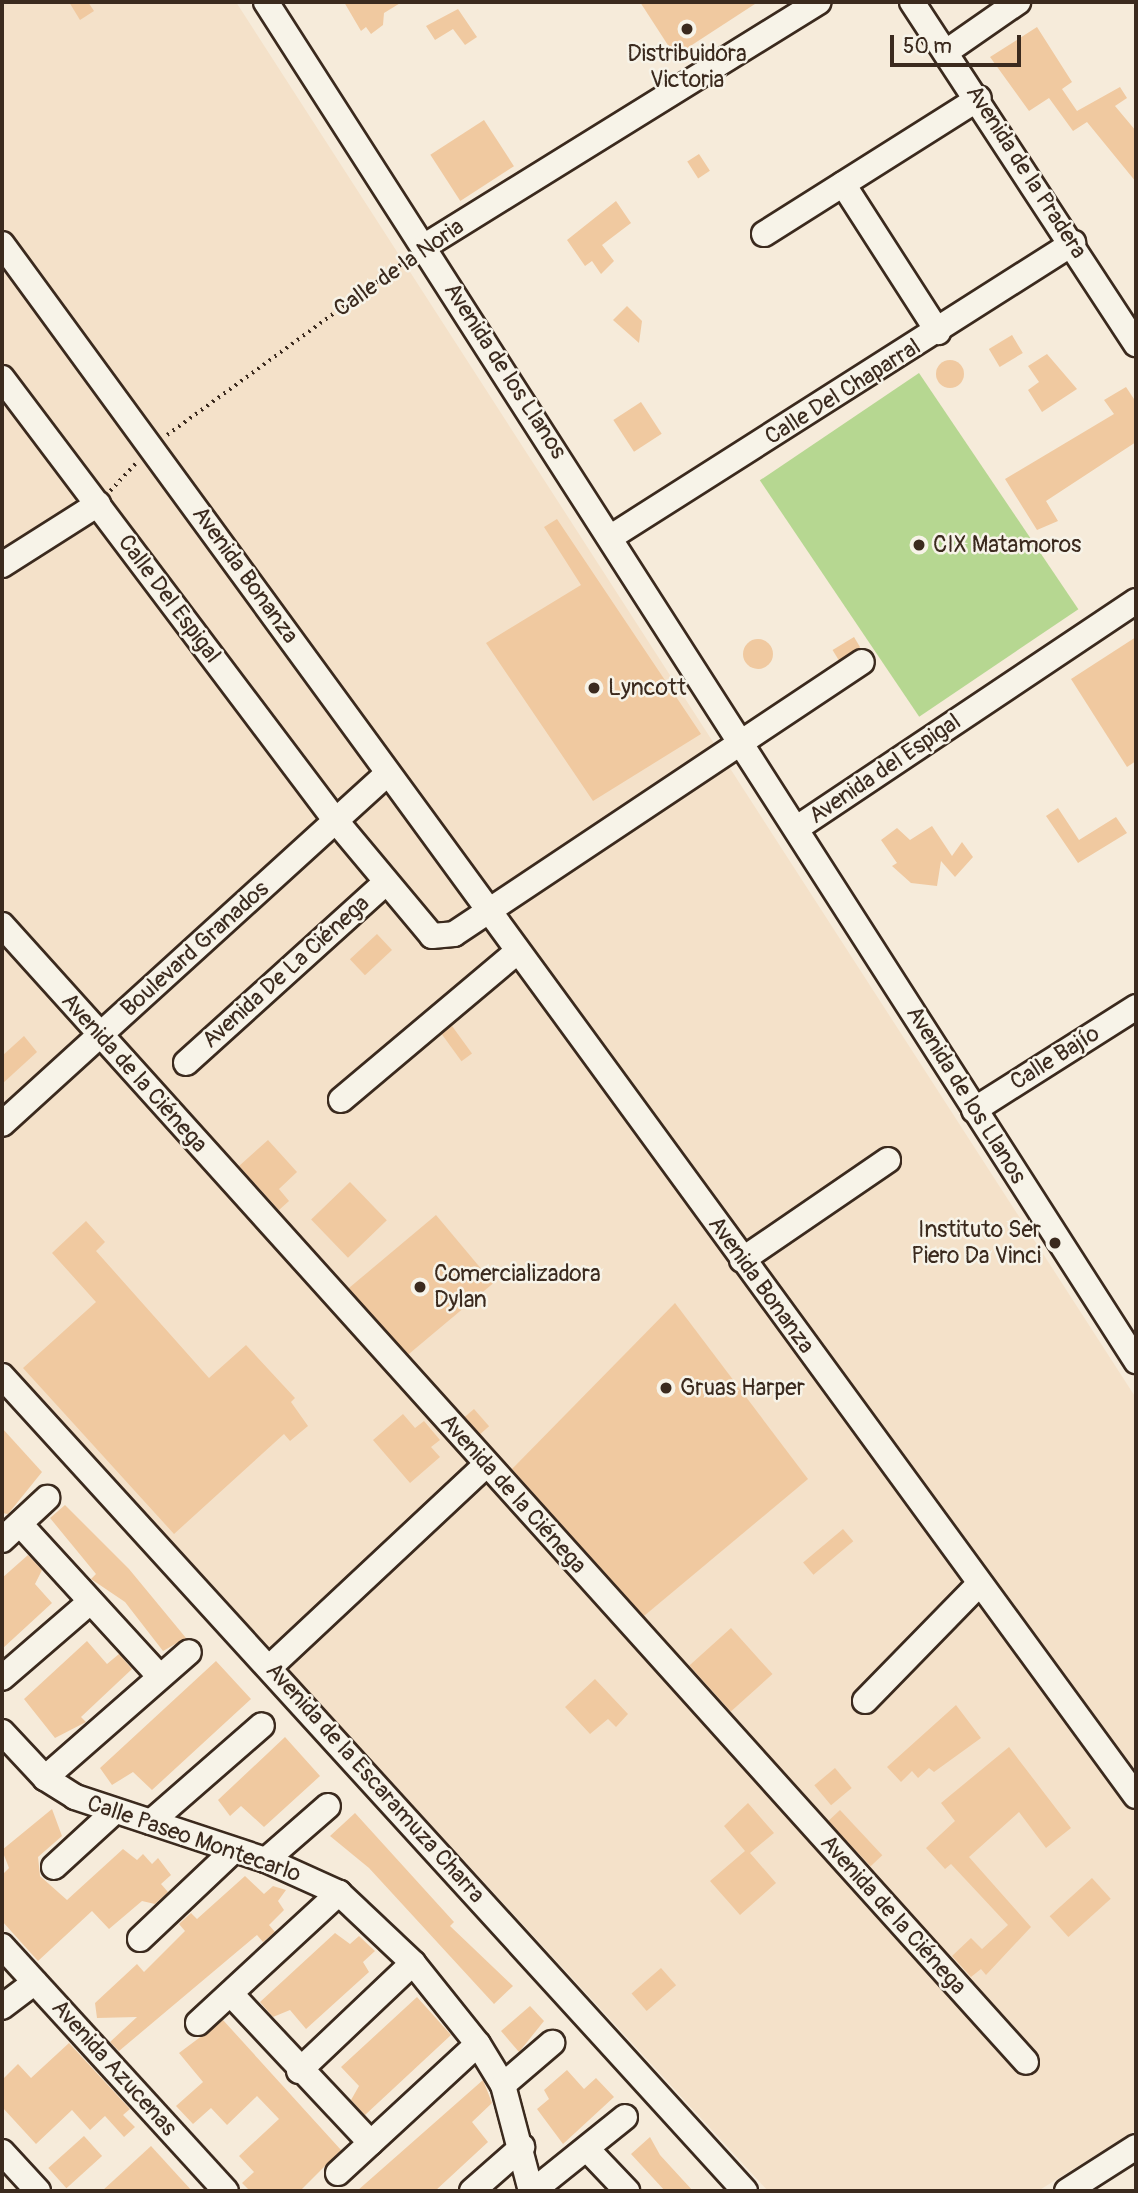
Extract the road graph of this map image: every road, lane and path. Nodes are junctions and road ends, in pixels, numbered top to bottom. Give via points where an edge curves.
1 (266, 2) edge
2 (819, 2) edge
3 (912, 2) edge
4 (1018, 2) edge
5 (946, 52) junction
6 (979, 98) junction
7 (843, 184) junction
8 (764, 234) dead end
9 (1073, 243) junction
10 (2, 244) edge
11 (425, 246) junction
12 (1128, 313) edge
13 (938, 332) junction
14 (1136, 344) edge
15 (2, 377) edge
16 (152, 445) junction
17 (98, 504) junction
18 (611, 537) junction
19 (2, 565) edge
20 (1136, 601) edge
21 (862, 662) dead end
22 (742, 742) junction
23 (387, 774) junction
24 (337, 821) junction
25 (797, 828) junction
26 (386, 882) junction
27 (487, 908) junction
28 (2, 925) edge
29 (518, 951) junction
30 (1136, 1007) edge
31 (100, 1035) junction
32 (186, 1063) dead end
33 (341, 1100) dead end
34 (974, 1110) junction
35 (2, 1124) edge
36 (888, 1160) dead end
37 (743, 1260) junction
38 (1136, 1362) edge
39 (2, 1376) edge
40 (486, 1465) junction
41 (47, 1498) dead end
42 (11, 1532) edge
43 (979, 1584) junction
44 (90, 1602) junction
45 (189, 1652) dead end
46 (270, 1667) junction
47 (160, 1677) junction
48 (2, 1678) edge
49 (865, 1701) dead end
50 (262, 1725) dead end
51 (2, 1732) edge
52 (45, 1778) junction
53 (1136, 1796) edge
54 (328, 1806) dead end
55 (113, 1813) junction
56 (151, 1822) junction
57 (233, 1851) junction
58 (266, 1860) junction
59 (54, 1867) dead end
60 (339, 1893) junction
61 (140, 1939) dead end
62 (2, 1946) edge
63 (413, 1962) junction
64 (35, 1982) junction
65 (231, 1994) junction
66 (2, 2007) edge
67 (198, 2024) dead end
68 (552, 2043) dead end
69 (478, 2044) junction
70 (1026, 2062) dead end
71 (299, 2071) junction
72 (503, 2085) junction
73 (625, 2117) dead end
74 (371, 2143) junction
75 (522, 2147) junction
76 (1136, 2147) edge
77 (588, 2150) junction
78 (2, 2152) edge
79 (338, 2173) dead end
80 (37, 2191) edge
81 (226, 2191) edge
82 (472, 2191) edge
83 (532, 2191) edge
84 (627, 2191) edge
85 (745, 2191) edge
86 (1067, 2191) edge

1 - 11 street, Avenida de los Llanos
2 - 11 street, Calle de la Noria
3 - 5 street, Avenida de la Pradera
4 - 5 street
5 - 6 street, Avenida de la Pradera
6 - 7 street
6 - 9 street, Avenida de la Pradera
7 - 8 street
7 - 13 street
9 - 12 street, Avenida de la Pradera
9 - 13 street, Calle Del Chaparral
10 - 16 street, Avenida Bonanza
11 - 16 path, Calle de la Noria
11 - 18 street, Avenida de los Llanos
12 - 14 street, Avenida de la Pradera
13 - 18 street, Calle Del Chaparral
15 - 17 street, Calle Del Espigal
16 - 17 path, Calle de la Noria
16 - 23 street, Avenida Bonanza
17 - 19 street
17 - 24 street, Calle Del Espigal
18 - 22 street, Avenida de los Llanos
20 - 25 street, Avenida del Espigal
21 - 22 street
22 - 25 street, Avenida del Espigal
22 - 27 street
23 - 24 street, Boulevard Granados
23 - 27 street, Avenida Bonanza
24 - 26 street
24 - 31 street, Boulevard Granados
25 - 34 street, Avenida de los Llanos
26 - 27 street via 432,936 454,933
26 - 32 street, Avenida De La Ciénega
27 - 29 street, Avenida Bonanza
28 - 31 street, Avenida de la Ciénega
29 - 33 street
29 - 37 street, Avenida Bonanza
30 - 34 street, Calle Bajío
31 - 35 street, Boulevard Granados
31 - 40 street, Avenida de la Ciénega
34 - 38 street, Avenida de los Llanos
36 - 37 street
37 - 43 street, Avenida Bonanza
39 - 46 street, Avenida de la Escaramuza Charra
40 - 46 street
40 - 70 street, Avenida de la Ciénega
41 - 42 street
42 - 44 street
43 - 49 street
43 - 53 street, Avenida Bonanza
44 - 47 street
44 - 48 street
45 - 47 street
46 - 85 street, Avenida de la Escaramuza Charra
47 - 52 street
50 - 56 street
51 - 52 street, Calle Paseo Montecarlo
52 - 55 street, Calle Paseo Montecarlo
54 - 58 street
55 - 56 street, Calle Paseo Montecarlo
55 - 59 street
56 - 57 street, Calle Paseo Montecarlo
57 - 58 street, Calle Paseo Montecarlo
57 - 61 street
58 - 60 street, Calle Paseo Montecarlo
60 - 63 street, Calle Paseo Montecarlo
60 - 65 street
62 - 64 street, Avenida Azucenas
63 - 69 street, Calle Paseo Montecarlo
63 - 71 street
64 - 66 street
64 - 81 street, Avenida Azucenas
65 - 67 street
65 - 71 street
68 - 72 street
69 - 72 street, Calle Paseo Montecarlo
69 - 74 street
71 - 74 street
72 - 75 street, Calle Paseo Montecarlo
73 - 77 street
74 - 79 street
75 - 82 street
75 - 83 street, Calle Paseo Montecarlo
76 - 86 street
77 - 83 street
77 - 84 street
78 - 80 street

